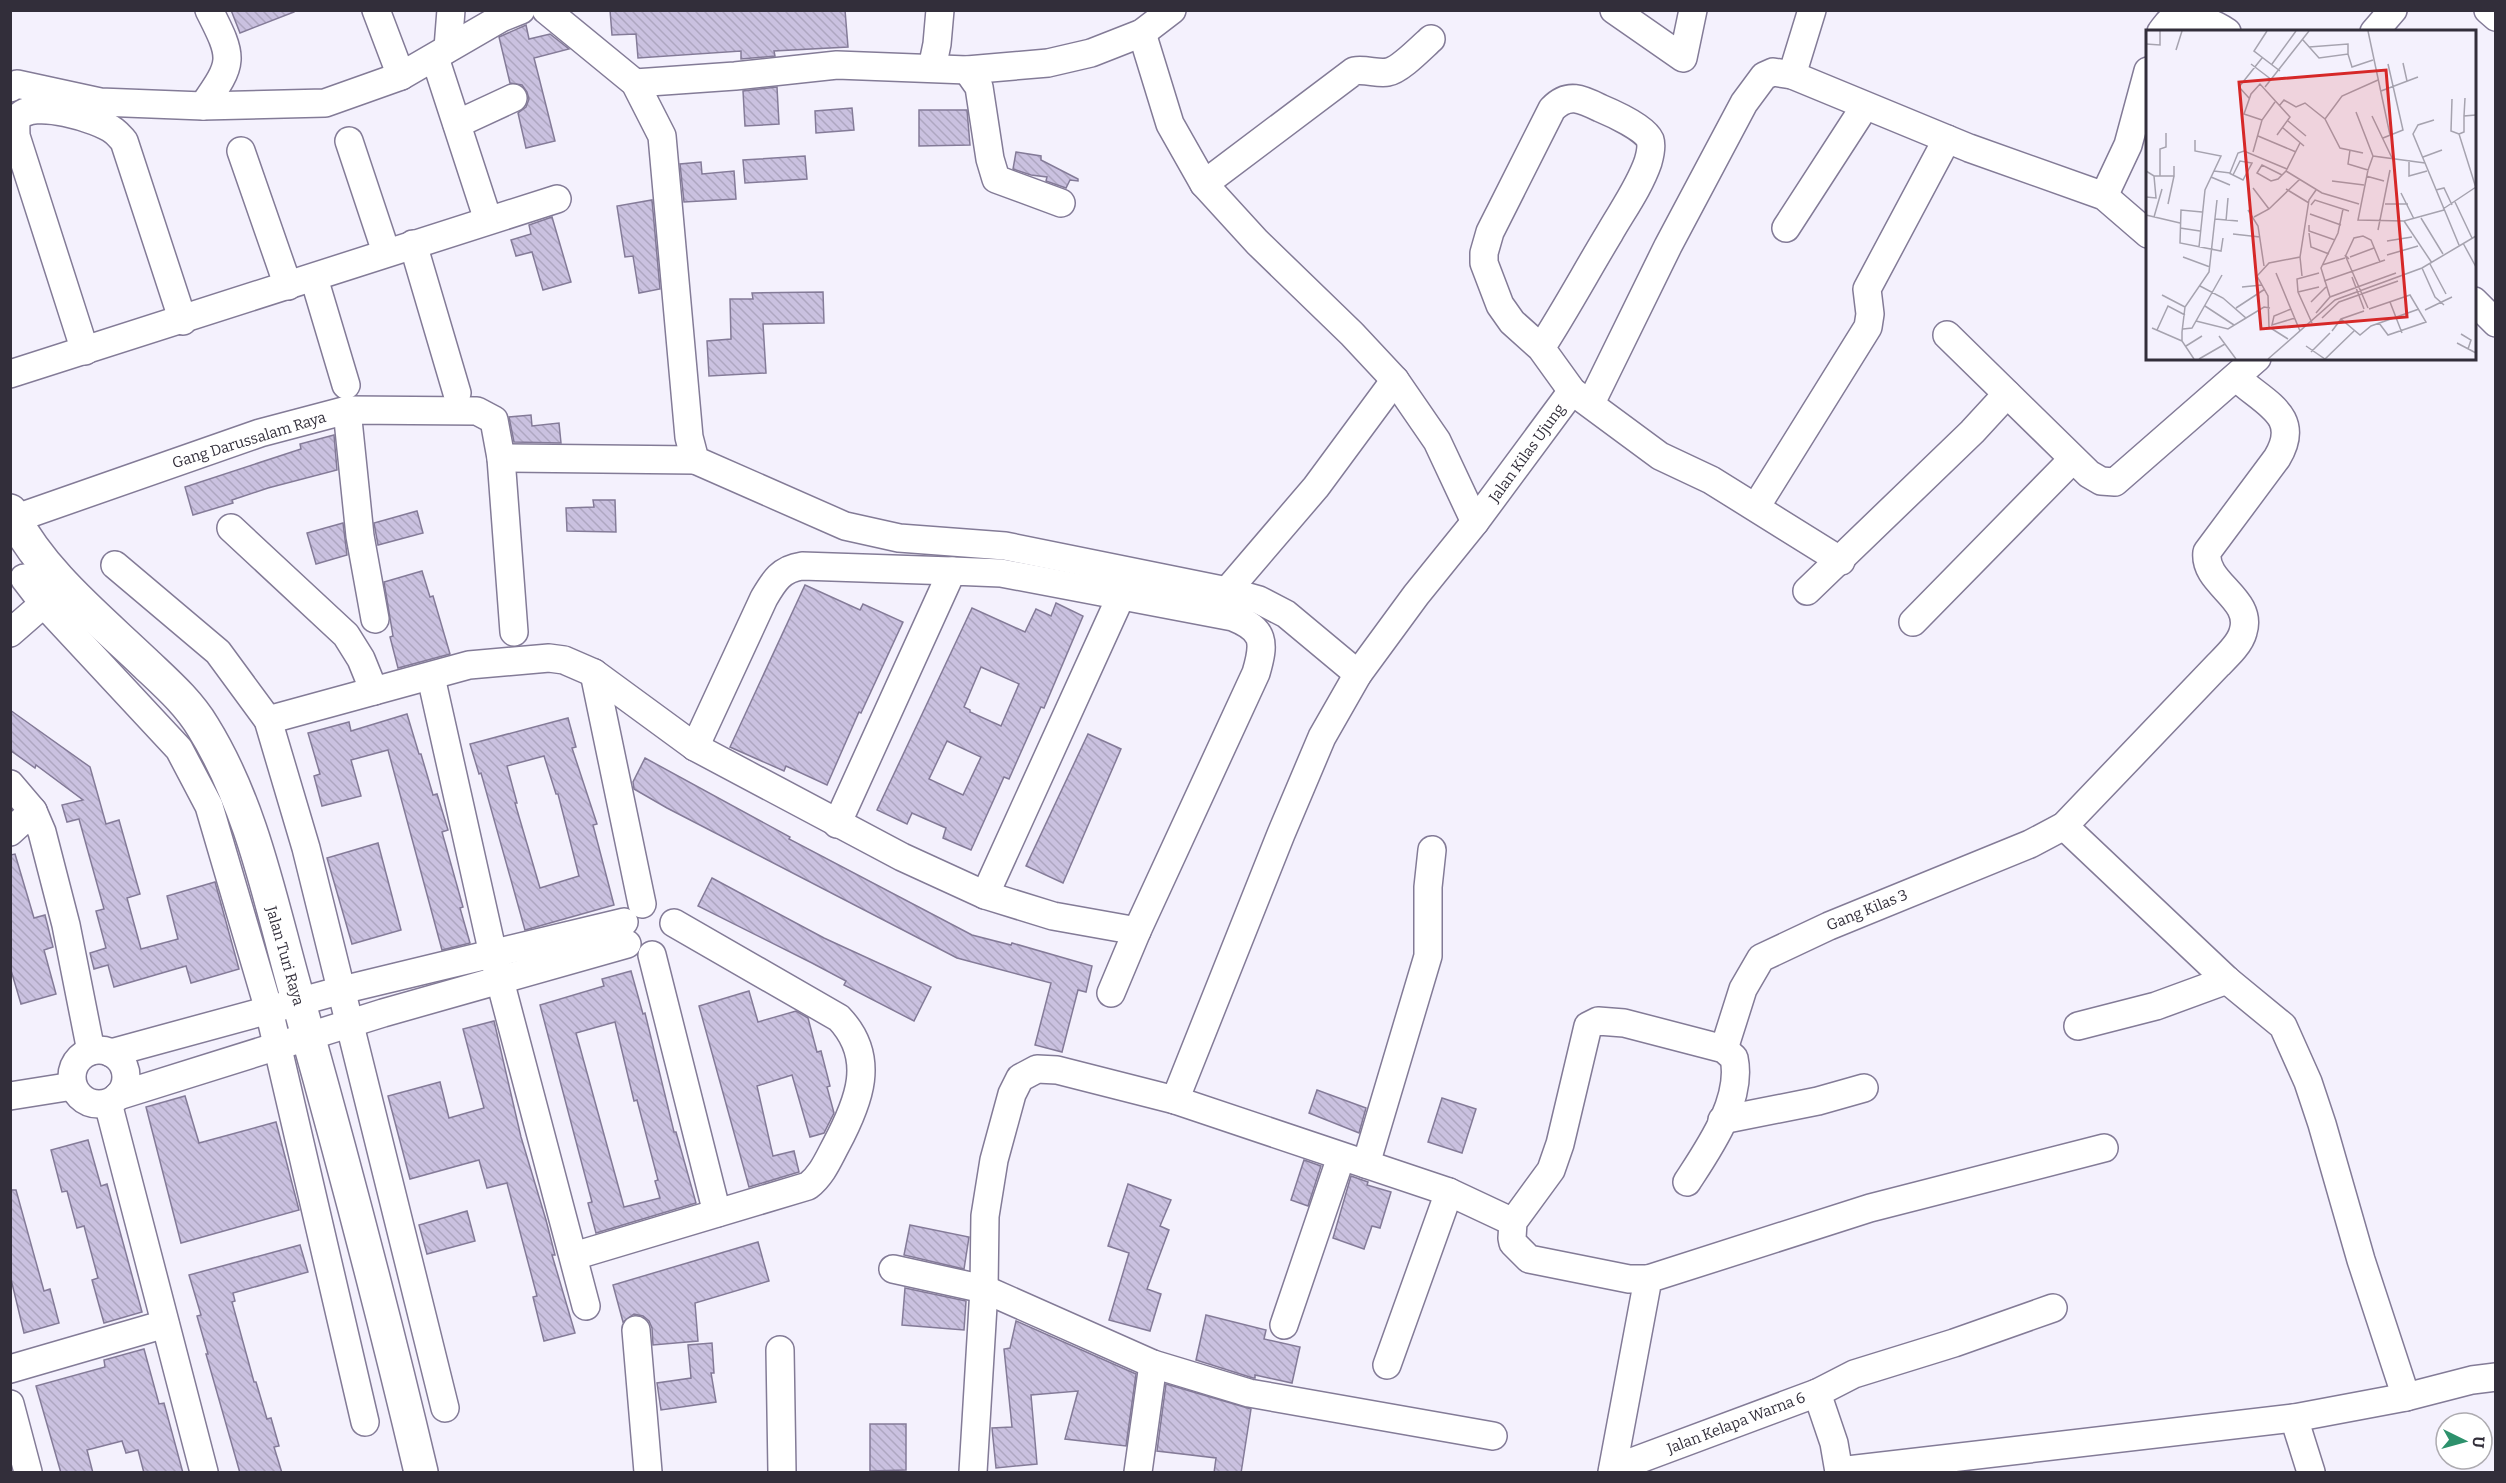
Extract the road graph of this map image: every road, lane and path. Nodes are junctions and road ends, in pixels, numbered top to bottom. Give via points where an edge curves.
1 (209, 10) edge
2 (376, 10) edge
3 (451, 10) edge
4 (521, 10) edge
5 (546, 10) edge
6 (940, 10) edge
7 (1172, 10) edge
8 (1614, 10) edge
9 (1693, 10) edge
10 (1812, 10) edge
11 (2393, 10) edge
12 (2488, 10) edge
13 (2496, 17) edge
14 (2166, 20) edge
15 (2224, 30) edge
16 (2376, 30) edge
17 (1142, 33) junction
18 (1431, 39) dead end
19 (443, 58) junction
20 (932, 68) junction
21 (967, 70) junction
22 (1792, 75) junction
23 (401, 76) junction
24 (2146, 78) edge
25 (635, 83) junction
26 (10, 88) edge
27 (513, 98) dead end
28 (203, 106) junction
29 (1864, 106) junction
30 (457, 124) junction
31 (1947, 139) junction
32 (349, 141) dead end
33 (241, 151) dead end
34 (1204, 184) junction
35 (2104, 196) junction
36 (557, 199) dead end
37 (1061, 203) dead end
38 (488, 220) junction
39 (1786, 228) dead end
40 (2146, 232) edge
41 (413, 244) junction
42 (386, 252) junction
43 (314, 278) junction
44 (288, 286) junction
45 (2476, 302) edge
46 (183, 321) junction
47 (2496, 323) edge
48 (1947, 335) dead end
49 (1541, 348) junction
50 (85, 351) junction
51 (2255, 360) edge
52 (10, 374) edge
53 (2236, 377) junction
54 (1395, 380) junction
55 (457, 393) dead end
56 (2007, 394) junction
57 (346, 397) junction
58 (1581, 397) junction
59 (501, 458) junction
60 (2073, 459) junction
61 (695, 460) junction
62 (1756, 507) junction
63 (12, 515) edge
64 (1475, 522) junction
65 (231, 528) dead end
66 (1841, 561) junction
67 (115, 565) dead end
68 (952, 571) junction
69 (26, 576) edge
70 (1227, 591) junction
71 (1807, 591) dead end
72 (54, 594) junction
73 (1121, 596) junction
74 (375, 619) dead end
75 (1913, 622) dead end
76 (514, 632) dead end
77 (10, 633) edge
78 (594, 673) junction
79 (1358, 674) junction
80 (431, 677) junction
81 (374, 691) junction
82 (268, 720) junction
83 (695, 747) junction
84 (10, 784) edge
85 (33, 811) junction
86 (837, 824) junction
87 (2064, 826) junction
88 (10, 832) edge
89 (1432, 850) dead end
90 (985, 895) junction
91 (631, 923) junction
92 (674, 923) junction
93 (1137, 931) junction
94 (494, 954) junction
95 (652, 955) junction
96 (501, 980) junction
97 (2227, 980) junction
98 (342, 990) junction
99 (1111, 993) dead end
100 (284, 1006) junction
101 (350, 1025) junction
102 (2078, 1026) dead end
103 (293, 1042) junction
104 (1724, 1049) junction
105 (101, 1052) junction
106 (73, 1086) junction
107 (1864, 1088) dead end
108 (10, 1096) edge
109 (113, 1100) junction
110 (1175, 1100) junction
111 (1722, 1120) junction
112 (2104, 1148) dead end
113 (1353, 1160) junction
114 (1687, 1182) dead end
115 (1449, 1192) junction
116 (717, 1213) junction
117 (1513, 1222) junction
118 (574, 1256) junction
119 (892, 1269) dead end
120 (1648, 1279) junction
121 (984, 1289) junction
122 (586, 1306) dead end
123 (2053, 1308) dead end
124 (165, 1324) junction
125 (1284, 1325) dead end
126 (636, 1330) dead end
127 (780, 1350) dead end
128 (1153, 1364) junction
129 (1387, 1365) dead end
130 (10, 1369) edge
131 (2496, 1377) edge
132 (1817, 1393) junction
133 (2406, 1397) junction
134 (10, 1404) edge
135 (445, 1408) dead end
136 (2294, 1418) junction
137 (365, 1422) dead end
138 (1493, 1436) dead end
139 (1612, 1471) edge
140 (1839, 1472) edge
141 (28, 1473) edge
142 (204, 1473) edge
143 (421, 1473) edge
144 (648, 1473) edge
145 (782, 1473) edge
146 (972, 1473) edge
147 (1138, 1473) edge
148 (2311, 1473) edge

1 - 28 street via 228,57 222,79
2 - 23 street
3 - 19 street
4 - 19 street via 501,18
5 - 25 street
6 - 20 street
7 - 17 street
8 - 9 street via 1683,58
10 - 22 street
11 - 16 street
12 - 13 street
14 - 15 street via 2199,18
17 - 21 street via 1068,59
17 - 34 street via 1170,124
18 - 34 street via 1388,73 1354,71
19 - 23 street
19 - 30 street
20 - 21 street
20 - 25 street via 837,65
21 - 37 street via 979,87 996,179
22 - 29 street
22 - 58 street via 1773,72 1764,76 1744,103
23 - 28 street via 325,103
24 - 35 street via 2128,145
25 - 61 street via 662,136 689,437
26 - 28 street via 17,84 100,102
27 - 30 street
29 - 31 street
29 - 39 street
30 - 38 street
31 - 35 street
31 - 62 street via 1867,289 1869,327
32 - 42 street
33 - 44 street
34 - 54 street
35 - 40 street
36 - 38 street
38 - 41 street
41 - 42 street
41 - 55 street
42 - 43 street
43 - 44 street
43 - 57 street
44 - 46 street
45 - 47 street
46 - 50 street
46 - 50 street via 124,141 114,130 90,119 53,110 32,110 16,121 16,136
48 - 56 street
49 - 49 street, Jalan Kilas Ujung via 1634,191 1650,151 1645,133 1582,99 1567,98 1552,109 1490,232 1484,253 1486,273 1500,305
49 - 58 street, Jalan Kilas Ujung
50 - 52 street
51 - 53 street
53 - 60 street via 2115,482 2096,480
53 - 87 street, Gang Kilas 3 via 2283,417 2286,429 2277,458 2207,552 2208,569 2235,599 2244,631 2218,665
54 - 64 street via 1437,441
54 - 70 street via 1316,487
56 - 60 street
56 - 66 street
57 - 59 street, Gang Darussalam Raya via 477,411 494,420
57 - 63 street, Gang Darussalam Raya via 260,433
57 - 74 street via 360,536
58 - 62 street via 1660,456
58 - 64 street, Jalan Kilas Ujung
59 - 61 street
59 - 76 street, Gang Darussalam Raya
60 - 75 street
61 - 70 street via 845,526 870,533 1005,546
62 - 66 street
63 - 69 street, Jalan Turi Raya
64 - 79 street, Jalan Kilas Ujung
65 - 81 street via 346,635 361,658
66 - 71 street
67 - 82 street via 218,652
68 - 73 street via 1000,573
68 - 83 street via 802,566 784,571 764,598
68 - 86 street
69 - 72 street, Jalan Turi Raya
70 - 79 street via 1286,614
72 - 77 street
72 - 100 street, Jalan Turi Raya via 177,693 202,724 246,816
73 - 90 street
73 - 93 street via 1233,617 1257,630 1261,644 1256,673
78 - 80 street via 549,658 469,665
78 - 83 street
78 - 91 street
79 - 110 street, Jalan Kilas Ujung via 1322,737
80 - 81 street
80 - 94 street
81 - 82 street
82 - 98 street
83 - 86 street
84 - 85 street
85 - 88 street
85 - 105 street
86 - 90 street
87 - 97 street
87 - 104 street, Gang Kilas 3 via 1761,958 1743,989
89 - 113 street via 1428,956
90 - 93 street via 1053,916
91 - 92 street via 658,905 671,915
91 - 94 street
91 - 95 street via 638,953
91 - 96 street
92 - 95 street via 672,940
92 - 116 street via 839,1018 854,1037 861,1060 861,1081 853,1107 816,1180 795,1191
93 - 99 street
94 - 96 street
94 - 98 street
95 - 116 street
96 - 101 street
96 - 118 street
97 - 102 street via 2156,1006
97 - 133 street via 2283,1026 2298,1058
98 - 100 street
98 - 101 street
100 - 103 street, Jalan Turi Raya
100 - 105 street
101 - 103 street
101 - 135 street
103 - 109 street
103 - 137 street
103 - 143 street, Jalan Turi Raya
104 - 111 street via 1734,1058 1736,1078
104 - 117 street via 1624,1023 1598,1021 1588,1026 1551,1170
105 - 106 street via 77,1061
105 - 109 street via 119,1059 124,1068 124,1088
106 - 108 street
106 - 109 street via 87,1102
107 - 111 street
109 - 124 street
110 - 113 street
110 - 121 street via 1044,1068 1020,1078 994,1160 985,1216
111 - 114 street
112 - 120 street via 1870,1208
113 - 115 street
113 - 125 street
115 - 117 street
115 - 129 street
116 - 118 street
117 - 120 street via 1513,1243 1529,1259 1629,1279
118 - 122 street
119 - 121 street
120 - 139 street
121 - 128 street
121 - 146 street
123 - 132 street via 1854,1374
124 - 130 street
124 - 142 street
126 - 144 street
127 - 145 street
128 - 138 street via 1249,1393
128 - 147 street
131 - 133 street
132 - 139 street, Jalan Kelapa Warna 6
132 - 140 street, Jalan Kelapa Warna 6
133 - 136 street
134 - 141 street
136 - 140 street
136 - 148 street

